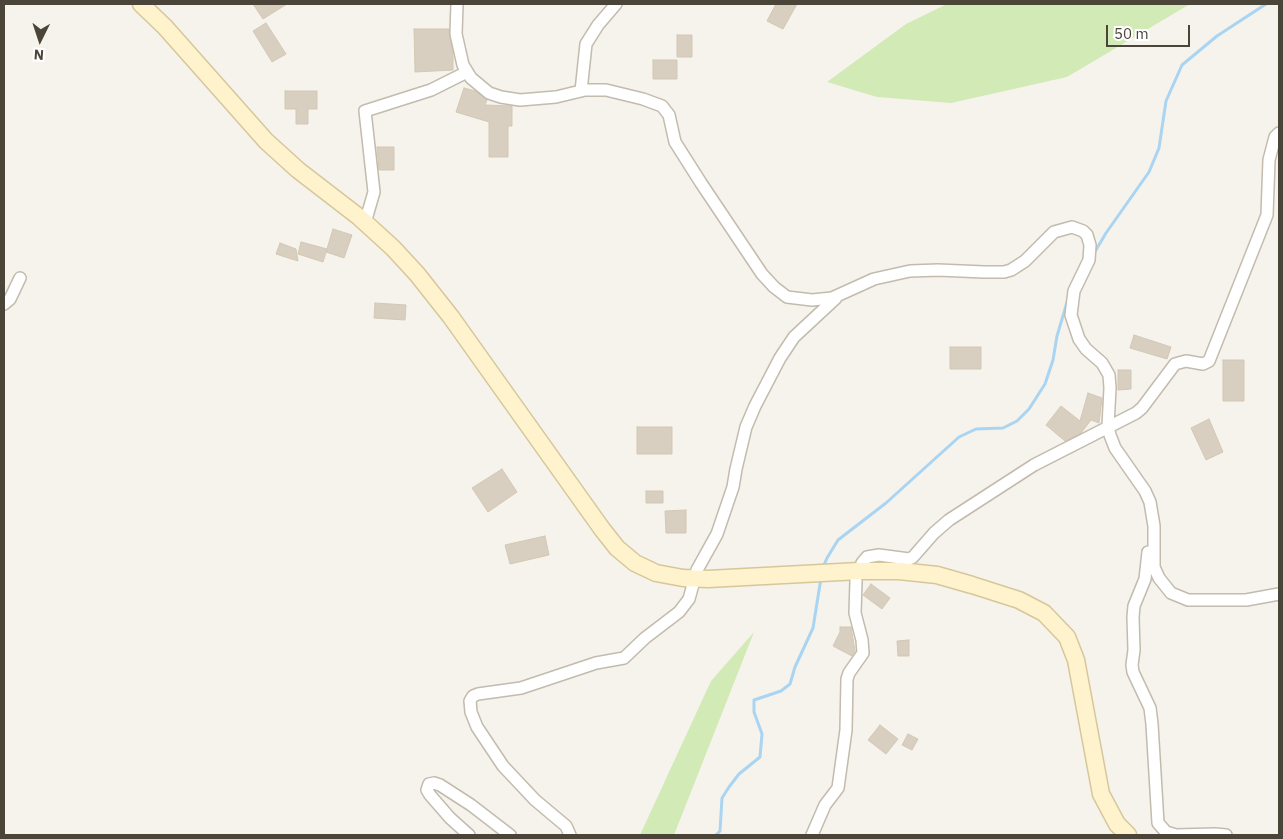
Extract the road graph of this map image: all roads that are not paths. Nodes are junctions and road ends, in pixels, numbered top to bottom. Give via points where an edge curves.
1 (457, 4) edge
2 (616, 4) edge
3 (144, 5) edge
4 (467, 72) junction
5 (581, 91) junction
6 (1279, 133) edge
7 (367, 216) dead end
8 (20, 278) dead end
9 (839, 295) junction
10 (4, 304) edge
11 (1108, 426) junction
12 (1153, 540) junction
13 (859, 572) junction
14 (701, 579) junction
15 (1279, 594) edge
16 (1120, 832) edge
17 (469, 835) edge
18 (510, 835) edge
19 (570, 835) edge
20 (812, 835) edge
21 (1226, 835) edge

1 - 4 street via 457,44
2 - 5 street via 586,44
3 - 14 street via 266,141 364,222 417,274 618,548 648,570 666,576
4 - 5 street via 489,93 512,99 556,97
4 - 7 street via 430,90 365,111 374,192
5 - 9 street via 606,90 662,106 669,115 675,142 774,288 787,297 802,300
6 - 11 street via 1269,160 1267,214 1209,361 1175,364 1142,408 1128,419
8 - 10 street
9 - 11 street via 874,279 910,271 1011,270 1025,261 1054,232 1078,228 1087,235 1090,253 1088,266 1074,291 1071,315 1079,339 1102,363 1109,376
9 - 14 street via 794,337 755,406 746,426 730,497
11 - 12 street via 1115,448 1150,502
11 - 13 street via 1034,465 949,520 913,557 867,557
12 - 15 street via 1154,567 1158,578 1178,597 1198,601 1246,600
12 - 21 street via 1149,544 1145,579 1132,617 1132,665 1150,708 1158,824 1166,832 1176,835
13 - 14 street
13 - 16 street via 899,571 937,575 1019,600 1044,613 1067,637 1076,660 1097,779
13 - 20 street via 855,612 863,653 847,679 846,730 838,788 825,805
14 - 19 street via 679,612 624,658 596,663 521,688 478,694 470,701 477,727 499,761 535,800 566,826
17 - 18 street via 430,795 427,790 429,784 440,785

